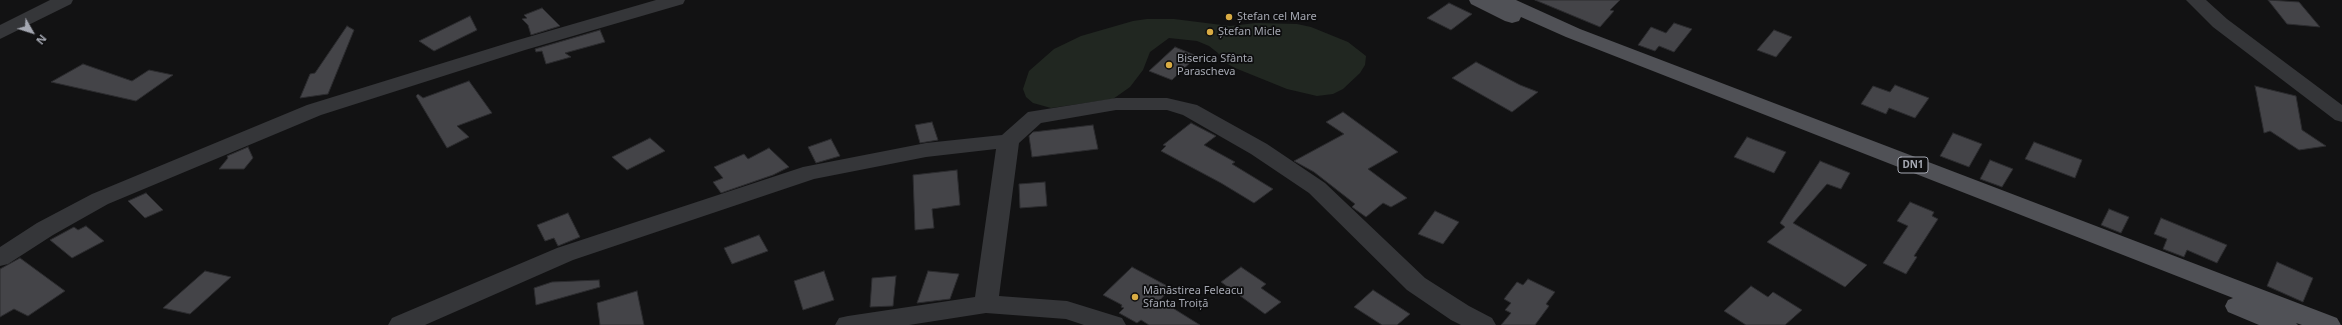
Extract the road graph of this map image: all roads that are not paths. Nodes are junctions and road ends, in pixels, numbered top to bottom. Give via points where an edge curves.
1 (64, 0) edge
2 (676, 0) edge
3 (1478, 0) edge
4 (1500, 0) edge
5 (2195, 0) edge
6 (0, 33) edge
7 (2342, 115) edge
8 (1008, 141) junction
9 (0, 258) edge
10 (986, 304) junction
11 (895, 322) edge
12 (401, 325) edge
13 (848, 325) edge
14 (1113, 325) edge
15 (1483, 325) edge
16 (2284, 325) edge
17 (2328, 325) edge

1 - 6 street
2 - 9 street via 314,110 100,199 45,229
3 - 16 main road, DN1 via 1564,40
4 - 17 main road, DN1 via 1573,33
5 - 7 street via 2220,23
8 - 10 street
8 - 12 street via 926,150 811,172 565,254
8 - 15 street via 1035,117 1116,104 1167,104 1190,110 1259,149 1317,188 1416,284
10 - 11 street
10 - 14 street via 1067,310
11 - 13 street

